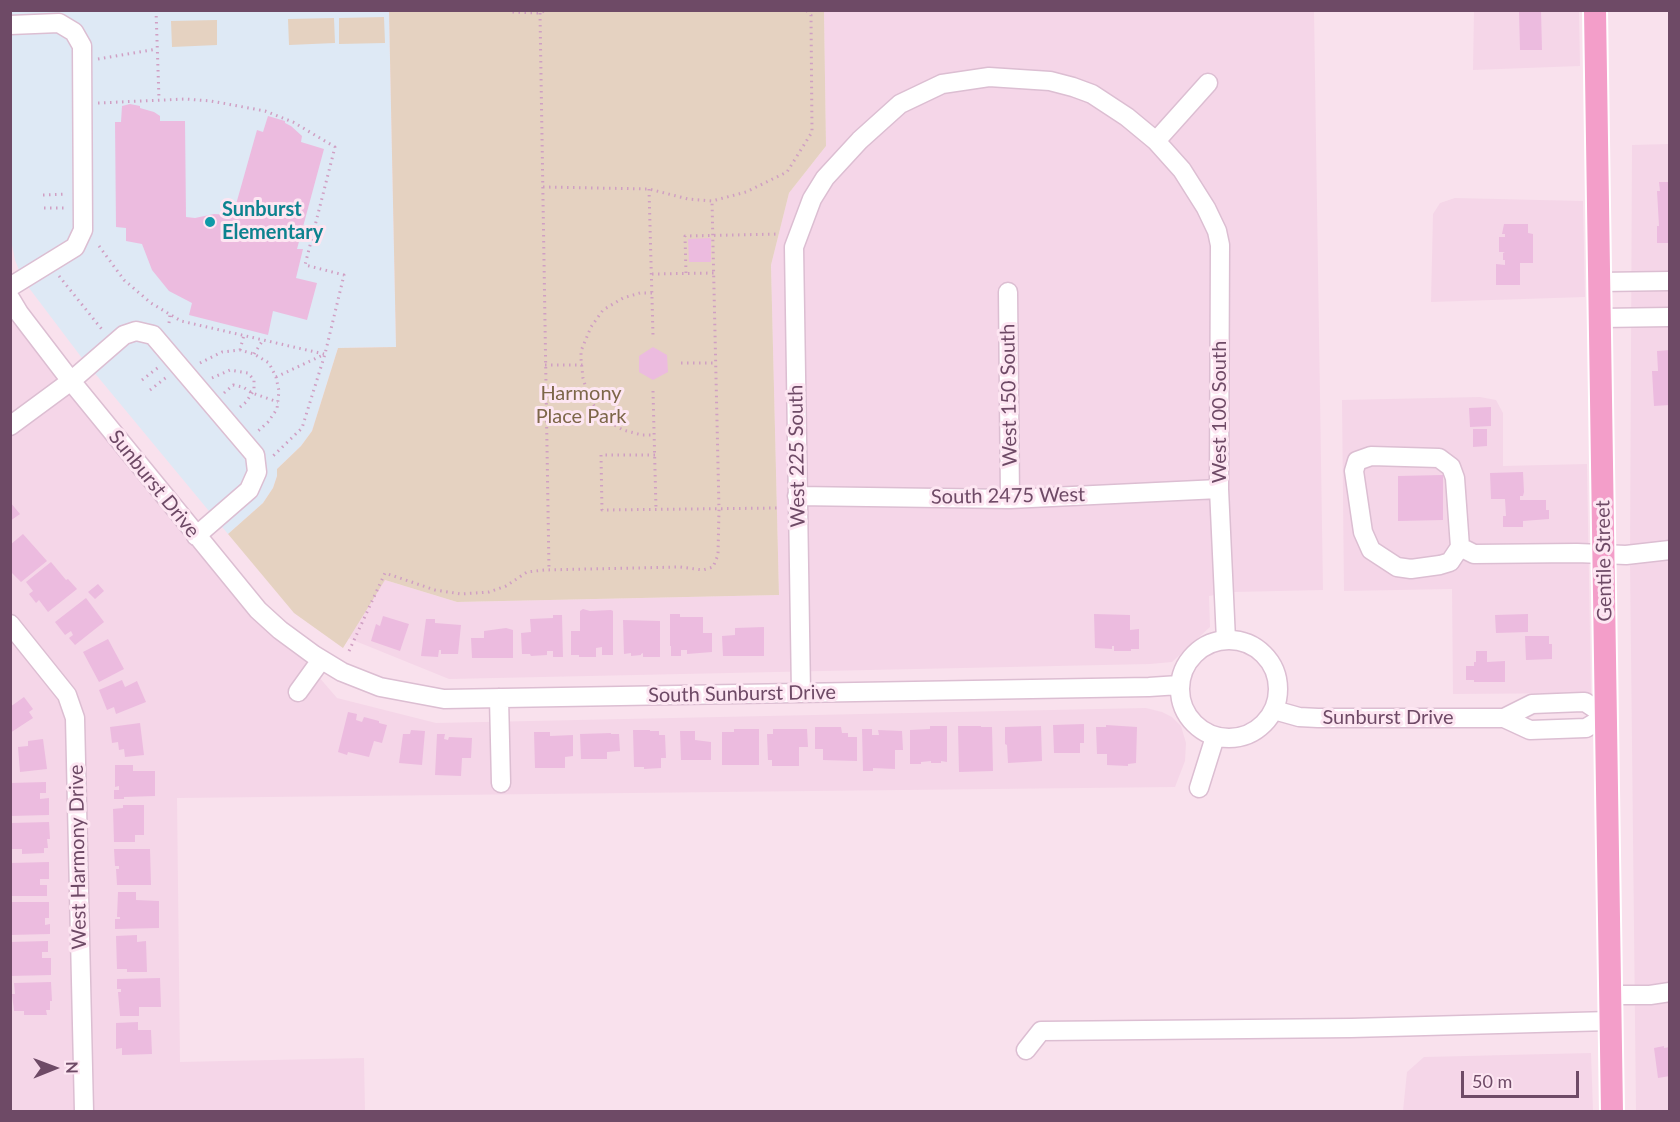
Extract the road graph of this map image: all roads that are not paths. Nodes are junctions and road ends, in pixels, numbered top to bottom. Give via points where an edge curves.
1 (1595, 10) edge
2 (10, 25) edge
3 (1208, 83) dead end
4 (1156, 141) junction
5 (1670, 281) edge
6 (1600, 282) junction
7 (10, 286) edge
8 (1008, 292) dead end
9 (10, 298) edge
10 (1670, 317) edge
11 (1600, 318) junction
12 (71, 381) junction
13 (10, 426) edge
14 (1219, 489) junction
15 (797, 496) junction
16 (1010, 498) junction
17 (196, 536) junction
18 (1460, 547) junction
19 (1670, 550) edge
20 (1604, 554) junction
21 (10, 624) edge
22 (1226, 639) junction
23 (317, 658) junction
24 (1179, 685) junction
25 (298, 692) dead end
26 (801, 693) junction
27 (499, 698) junction
28 (1274, 710) junction
29 (1606, 716) junction
30 (1504, 718) junction
31 (1215, 737) junction
32 (501, 783) dead end
33 (1199, 788) dead end
34 (1670, 992) edge
35 (1610, 995) junction
36 (1610, 1021) junction
37 (1026, 1050) dead end
38 (84, 1112) edge
39 (1612, 1112) edge

1 - 6 main road, Gentile Street
2 - 7 street via 59,23 74,32 82,45 83,230 75,247
3 - 4 street
4 - 14 street, West 100 South via 1182,170 1206,208 1220,245
4 - 15 street, West 225 South via 1092,94 1050,81 988,77 942,84 900,104 860,140 825,178 812,199 794,247
5 - 6 street
6 - 11 main road, Gentile Street
8 - 16 street, West 150 South
9 - 12 street, Sunburst Drive
10 - 11 street
11 - 20 main road, Gentile Street
12 - 13 street
12 - 17 street, Sunburst Drive
12 - 17 street via 124,335 136,331 153,335 255,455 257,472 249,490
14 - 16 street, South 2475 West
14 - 22 street, West 100 South
15 - 16 street, South 2475 West
15 - 26 street, West 225 South
17 - 23 street, Sunburst Drive via 258,610
18 - 18 street via 1455,478 1450,467 1439,458 1371,456 1358,461 1354,471 1363,532 1371,550 1397,567 1412,569 1450,562
18 - 20 street via 1474,554
19 - 20 street
20 - 29 main road, Gentile Street
21 - 38 street, West Harmony Drive via 67,695 75,718
22 - 24 street via 1200,649 1189,659
22 - 28 street via 1258,649 1270,661 1277,677
23 - 25 street
23 - 27 street, South Sunburst Drive via 380,687 444,699
24 - 26 street, South Sunburst Drive
24 - 31 street via 1188,718 1199,730
26 - 27 street, South Sunburst Drive
27 - 32 street
28 - 30 street, Sunburst Drive via 1318,718
28 - 31 street via 1256,732 1229,740
29 - 30 street, Sunburst Drive via 1586,728 1530,730
29 - 30 street, Sunburst Drive via 1583,702 1532,704
29 - 35 main road, Gentile Street
31 - 33 street
34 - 35 street
35 - 36 main road, Gentile Street
36 - 37 street via 1041,1031
36 - 39 main road, Gentile Street

